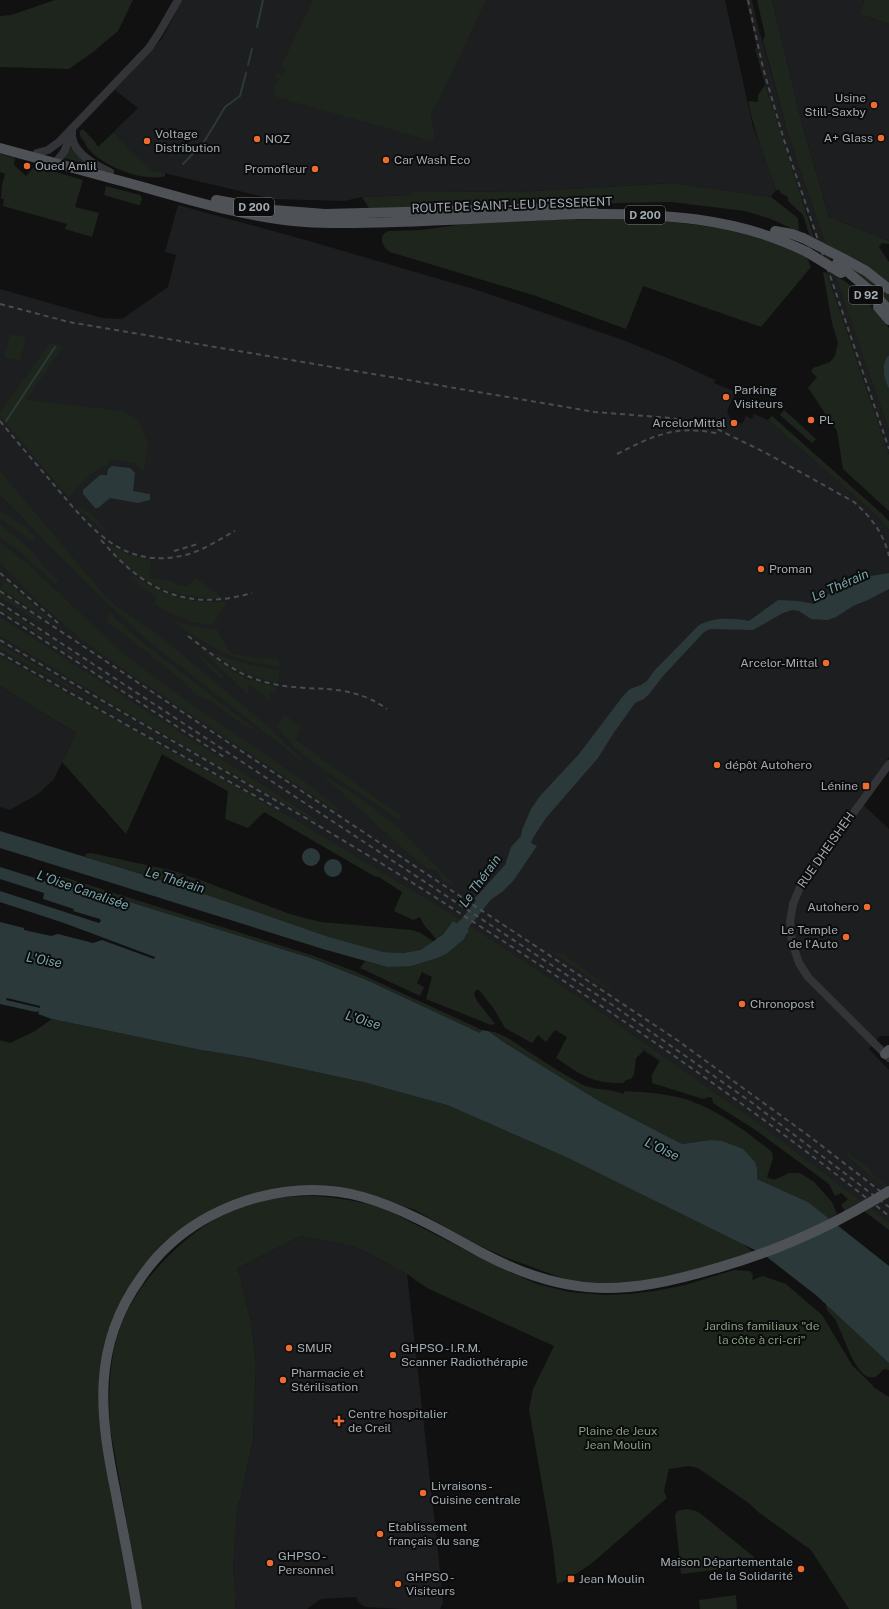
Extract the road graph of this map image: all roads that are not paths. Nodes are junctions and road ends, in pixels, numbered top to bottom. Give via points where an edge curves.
1 (178, 0) edge
2 (81, 119) junction
3 (72, 132) junction
4 (59, 142) junction
5 (0, 143) edge
6 (0, 148) edge
7 (37, 153) junction
8 (56, 160) junction
9 (110, 172) junction
10 (159, 189) junction
11 (805, 244) junction
12 (840, 261) junction
13 (841, 273) joint
14 (889, 289) edge
15 (889, 310) edge
16 (889, 320) edge
17 (889, 764) edge
18 (888, 1054) edge
19 (889, 1191) edge
20 (137, 1609) edge

1 - 2 street via 149,48
2 - 3 street
2 - 4 street
3 - 8 street via 66,148
3 - 9 street via 72,141 76,147 93,164
4 - 7 street via 48,150
4 - 8 street via 55,150
5 - 7 main road
6 - 8 main road
7 - 8 main road, D 200
8 - 9 main road, D 200
8 - 10 main road, D 200
9 - 10 main road, D 200
10 - 11 main road, ROUTE DE SAINT-LEU D'ESSERENT / D 200 via 252,215 308,222 359,223 636,214 723,223
10 - 11 main road, ROUTE DE SAINT-LEU D'ESSERENT / D 200 via 228,203 301,213 630,207 667,209 742,221
11 - 12 main road, D 200
11 - 13 main road, ROUTE DE SAINT-LEU D'ESSERENT / D 200, bridge
12 - 14 main road via 866,271
12 - 15 main road, D 200
13 - 16 main road, ROUTE DE SAINT-LEU D'ESSERENT / D 92
17 - 18 street, RUE DHEISHEH via 801,885 790,918 793,947 808,977
19 - 20 main road, bridge via 800,1238 751,1257 666,1282 633,1287 591,1288 562,1284 535,1276 506,1265 393,1208 359,1196 330,1191 267,1195 232,1206 204,1219 170,1244 138,1282 118,1319 110,1340 105,1366 103,1405 106,1439

